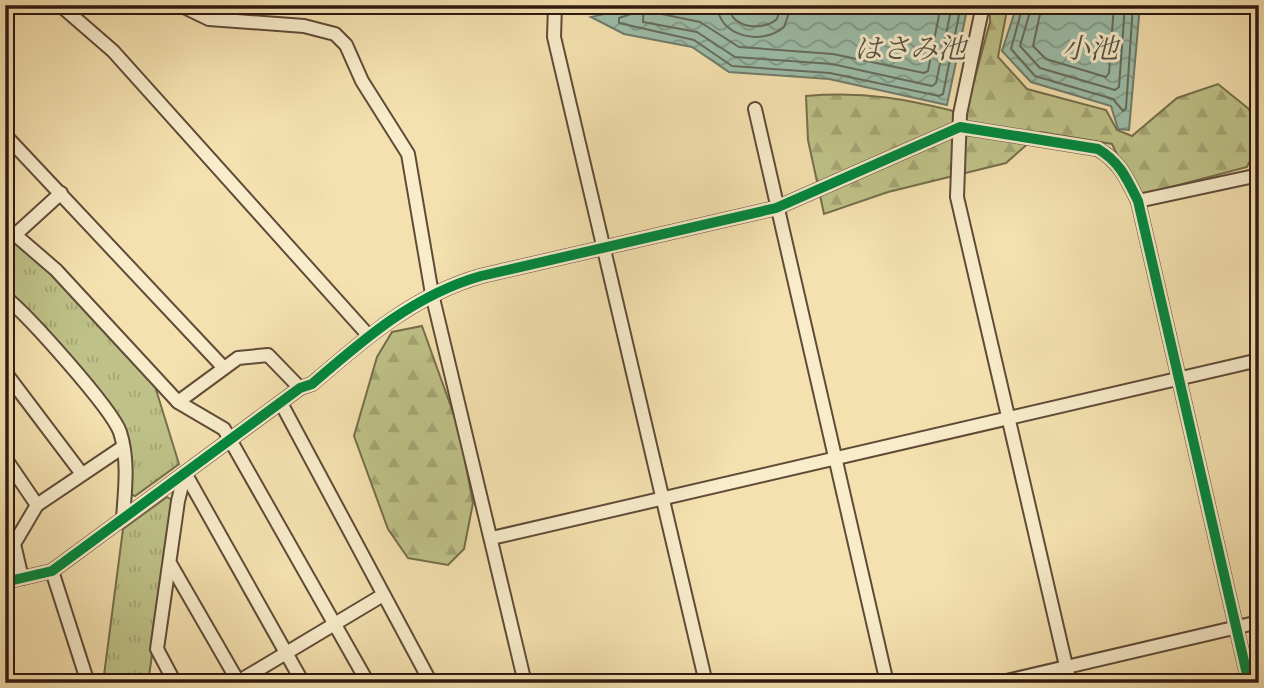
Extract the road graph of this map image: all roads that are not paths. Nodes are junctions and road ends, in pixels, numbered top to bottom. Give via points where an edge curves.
1 (60, 5) edge
2 (180, 5) edge
3 (555, 5) edge
4 (983, 5) edge
5 (755, 109) dead end
6 (960, 127) junction
7 (5, 135) edge
8 (1259, 175) edge
9 (61, 193) junction
10 (1138, 201) junction
11 (776, 208) junction
12 (10, 230) edge
13 (605, 247) junction
14 (432, 294) junction
15 (5, 297) edge
16 (368, 335) junction
17 (1259, 360) edge
18 (224, 369) junction
19 (5, 372) edge
20 (1180, 379) junction
21 (300, 387) junction
22 (178, 402) junction
23 (281, 403) junction
24 (1008, 419) junction
25 (230, 439) junction
26 (123, 447) junction
27 (5, 458) edge
28 (835, 459) junction
29 (185, 473) junction
30 (82, 474) junction
31 (663, 499) junction
32 (37, 505) junction
33 (123, 518) junction
34 (492, 538) junction
35 (10, 543) edge
36 (171, 565) junction
37 (52, 571) junction
38 (22, 578) junction
39 (5, 582) edge
40 (383, 595) junction
41 (1259, 622) edge
42 (335, 623) junction
43 (1236, 627) junction
44 (286, 652) junction
45 (1066, 667) junction
46 (238, 682) edge
47 (88, 683) edge
48 (175, 683) edge
49 (303, 683) edge
50 (368, 683) edge
51 (431, 683) edge
52 (525, 683) edge
53 (706, 683) edge
54 (887, 683) edge
55 (998, 683) edge
56 (1070, 683) edge
57 (1249, 683) edge

1 - 16 street via 113,51
2 - 14 street via 209,19 323,29 346,45 362,81 408,154
3 - 13 street via 554,37
4 - 6 street
5 - 11 street
6 - 10 street via 1098,149 1116,160
6 - 11 street
6 - 24 street via 957,197
7 - 9 street
8 - 10 street
9 - 12 street
9 - 18 street
10 - 20 street
11 - 13 street
11 - 28 street
12 - 22 street via 56,270
13 - 14 street via 481,276
13 - 31 street
14 - 16 street
14 - 34 street
15 - 26 street via 104,405
16 - 21 street via 312,384
17 - 20 street
18 - 21 street via 238,358 268,355
18 - 22 street
19 - 30 street
20 - 24 street
20 - 43 street
21 - 23 street
22 - 25 street via 224,429
23 - 25 street
23 - 40 street
24 - 28 street
24 - 45 street
25 - 29 street
25 - 42 street
26 - 30 street
26 - 33 street
27 - 32 street
28 - 31 street
28 - 54 street
29 - 33 street
29 - 36 street
29 - 44 street
30 - 32 street
31 - 34 street
31 - 53 street
32 - 35 street
33 - 37 street
34 - 52 street
35 - 38 street
36 - 46 street
36 - 48 street via 157,649
37 - 38 street
37 - 47 street
38 - 39 street
40 - 42 street
40 - 51 street
41 - 43 street
42 - 44 street
42 - 50 street
43 - 45 street
43 - 57 street
44 - 46 street
44 - 49 street
45 - 55 street
45 - 56 street

